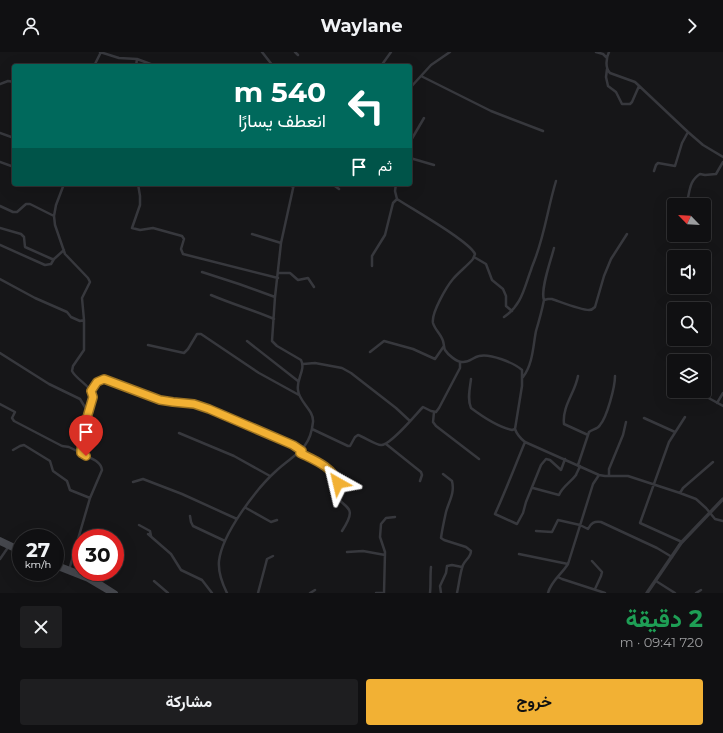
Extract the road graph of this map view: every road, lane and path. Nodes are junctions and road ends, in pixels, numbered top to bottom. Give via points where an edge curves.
1 (100, 52) edge
2 (262, 52) edge
3 (294, 52) edge
4 (391, 52) edge
5 (450, 52) edge
6 (596, 52) edge
7 (609, 52) edge
8 (298, 55) dead end
9 (606, 57) junction
10 (137, 59) junction
11 (95, 64) edge
12 (136, 64) edge
13 (151, 64) edge
14 (271, 64) edge
15 (382, 64) edge
16 (607, 67) junction
17 (421, 76) junction
18 (12, 82) edge
19 (0, 84) edge
20 (412, 86) edge
21 (639, 86) junction
22 (424, 118) dead end
23 (542, 131) dead end
24 (688, 132) junction
25 (0, 133) edge
26 (12, 137) edge
27 (412, 139) edge
28 (723, 157) edge
29 (412, 159) edge
30 (0, 162) edge
31 (723, 162) edge
32 (434, 165) dead end
33 (12, 166) edge
34 (654, 171) dead end
35 (556, 181) dead end
36 (63, 186) edge
37 (138, 186) edge
38 (294, 186) edge
39 (335, 186) edge
40 (396, 186) edge
41 (339, 189) dead end
42 (688, 198) edge
43 (397, 199) junction
44 (0, 206) edge
45 (54, 216) junction
46 (0, 228) edge
47 (252, 234) dead end
48 (627, 234) dead end
49 (281, 243) junction
50 (0, 244) edge
51 (554, 248) dead end
52 (64, 250) junction
53 (474, 257) junction
54 (54, 259) junction
55 (372, 266) dead end
56 (202, 272) dead end
57 (278, 272) junction
58 (278, 278) junction
59 (0, 279) edge
60 (314, 287) dead end
61 (211, 295) dead end
62 (275, 297) junction
63 (544, 300) junction
64 (512, 311) junction
65 (504, 317) dead end
66 (274, 319) junction
67 (84, 320) junction
68 (247, 341) dead end
69 (148, 345) dead end
70 (444, 345) junction
71 (370, 352) dead end
72 (0, 353) edge
73 (460, 362) junction
74 (303, 364) junction
75 (578, 376) dead end
76 (615, 376) dead end
77 (522, 377) junction
78 (472, 379) dead end
79 (298, 381) junction
80 (91, 391) junction
81 (723, 393) edge
82 (299, 395) junction
83 (710, 398) edge
84 (717, 403) junction
85 (0, 404) edge
86 (723, 406) edge
87 (434, 412) junction
88 (88, 413) junction
89 (685, 417) dead end
90 (644, 418) dead end
91 (410, 421) junction
92 (626, 422) dead end
93 (312, 429) junction
94 (515, 429) junction
95 (675, 432) junction
96 (179, 433) dead end
97 (588, 435) junction
98 (525, 442) junction
99 (386, 444) junction
100 (13, 450) dead end
101 (301, 452) junction
102 (81, 453) junction
103 (479, 459) dead end
104 (565, 459) junction
105 (713, 462) dead end
106 (579, 466) junction
107 (443, 474) dead end
108 (599, 475) junction
109 (270, 476) junction
110 (609, 476) junction
111 (420, 481) dead end
112 (133, 482) dead end
113 (654, 484) junction
114 (532, 488) junction
115 (680, 493) junction
116 (90, 498) junction
117 (723, 499) edge
118 (246, 508) junction
119 (710, 514) junction
120 (190, 516) dead end
121 (395, 517) dead end
122 (238, 519) junction
123 (277, 520) dead end
124 (723, 522) edge
125 (139, 525) dead end
126 (580, 525) junction
127 (536, 531) dead end
128 (342, 532) dead end
129 (148, 534) dead end
130 (151, 537) junction
131 (0, 540) edge
132 (225, 541) junction
133 (0, 543) edge
134 (682, 543) junction
135 (9, 545) junction
136 (12, 546) edge
137 (12, 547) edge
138 (347, 552) dead end
139 (519, 554) dead end
140 (385, 555) junction
141 (273, 556) dead end
142 (672, 557) junction
143 (0, 559) edge
144 (592, 561) dead end
145 (568, 564) junction
146 (431, 567) dead end
147 (462, 567) junction
148 (64, 568) edge
149 (64, 570) edge
150 (69, 571) junction
151 (558, 577) junction
152 (154, 581) dead end
153 (656, 581) junction
154 (595, 589) junction
155 (315, 590) dead end
156 (701, 590) dead end
157 (110, 593) edge
158 (116, 593) edge
159 (168, 593) edge
160 (212, 593) edge
161 (227, 593) edge
162 (258, 593) edge
163 (310, 593) edge
164 (376, 593) edge
165 (383, 593) edge
166 (430, 593) edge
167 (441, 593) edge
168 (457, 593) edge
169 (548, 593) edge
170 (605, 593) edge
171 (647, 593) edge
172 (675, 593) edge
173 (696, 593) edge

1 - 10 street via 119,58
1 - 11 street
2 - 14 street
3 - 8 street
4 - 15 street
5 - 17 street
6 - 9 street
7 - 9 street
9 - 16 street
10 - 12 street
10 - 13 street
16 - 21 street via 610,73 635,82
16 - 21 street via 608,86 616,92 622,104 632,102
17 - 20 street
17 - 23 street via 491,111
18 - 19 street
21 - 24 street
22 - 27 street
24 - 28 street
24 - 34 street via 675,166 658,163
25 - 26 street
29 - 32 street
30 - 33 street
31 - 42 street via 716,174 700,174 694,178
35 - 64 street via 535,259 523,293
36 - 45 street
37 - 58 street via 140,205 132,228 153,228 182,236 183,254
38 - 49 street
39 - 41 street
40 - 43 street
43 - 53 street via 468,245 473,250
43 - 55 street via 393,203 385,235 372,256
44 - 45 street via 17,212 26,204 30,204
45 - 52 street
46 - 54 street via 22,234 25,247
47 - 49 street
48 - 63 street via 611,259 595,307 590,310 552,299
49 - 57 street
50 - 54 street via 46,265 51,264
51 - 63 street via 543,292
52 - 54 street
52 - 67 street via 89,280 82,298
53 - 64 street via 486,264 492,280 505,292 506,306
53 - 70 street via 448,286 433,319 434,328 442,337
56 - 62 street
57 - 58 street
57 - 60 street via 290,273 298,280 308,278
58 - 62 street
59 - 67 street via 67,312 71,317
61 - 66 street
62 - 66 street
63 - 77 street via 529,367
64 - 65 street
66 - 74 street via 272,341 297,357
67 - 80 street via 84,350 72,371
68 - 79 street
69 - 82 street via 184,353 197,334 201,334 259,373
70 - 71 street via 435,359 413,349 384,341
70 - 73 street via 448,354
72 - 88 street via 49,384 80,399
73 - 77 street via 481,355 488,356 517,366 522,370
73 - 87 street via 460,368 439,408
74 - 79 street
74 - 91 street via 315,363 342,368
75 - 97 street via 575,389 567,403 564,424
76 - 97 street via 613,394 602,421 599,427
77 - 94 street
78 - 94 street via 469,391 471,408 493,422
79 - 82 street
80 - 88 street via 93,397
80 - 101 street via 97,382 104,379 160,400 202,406 293,445
81 - 84 street
82 - 93 street via 312,416
83 - 84 street
84 - 86 street
85 - 102 street via 15,412 12,418 14,421
87 - 91 street via 423,407
87 - 103 street via 432,422
88 - 102 street
89 - 95 street
90 - 95 street
91 - 99 street
92 - 110 street via 609,469
93 - 99 street via 348,446 357,435 381,446
93 - 101 street
94 - 98 street via 516,434
95 - 113 street
96 - 109 street via 234,456
97 - 106 street
98 - 104 street
98 - 114 street via 495,514 517,524
99 - 111 street via 421,472
100 - 116 street via 24,446 46,458 51,462 54,471 67,481 70,490
101 - 109 street
101 - 128 street via 330,470 337,480 338,485 332,493 350,512
102 - 116 street via 102,467
104 - 106 street
104 - 114 street via 561,470 546,459
105 - 115 street
106 - 108 street
106 - 114 street via 576,475 562,488 559,495
107 - 147 street via 452,481 453,490 441,538 470,549 471,555
108 - 110 street
108 - 126 street via 593,484
109 - 118 street
110 - 113 street via 628,476
112 - 122 street via 143,479
113 - 115 street
113 - 134 street via 640,523
115 - 119 street via 701,503
116 - 150 street
117 - 119 street
118 - 122 street
118 - 123 street via 269,521
119 - 124 street
119 - 134 street
120 - 132 street via 194,526
121 - 140 street via 386,518 381,524 380,537
122 - 132 street
125 - 130 street via 150,530
126 - 127 street via 558,520 552,532
126 - 142 street via 588,528 596,521 601,522
126 - 145 street
129 - 130 street
130 - 160 street via 171,554 181,570 202,580
131 - 135 main road
132 - 161 street via 219,568
133 - 135 main road
134 - 142 street
135 - 136 main road
135 - 137 main road
135 - 143 street
138 - 140 street via 364,551
139 - 145 street
140 - 165 street
141 - 162 street via 267,559
142 - 153 street
144 - 154 street via 602,572
145 - 151 street
146 - 166 street
147 - 167 street via 447,566 440,586
147 - 168 street
148 - 150 main road
149 - 150 main road
150 - 157 main road
150 - 158 main road via 91,577
151 - 154 street
151 - 169 street via 551,584
152 - 159 street
153 - 171 street
153 - 172 street
154 - 170 street
155 - 163 street
156 - 173 street
164 - 165 street

